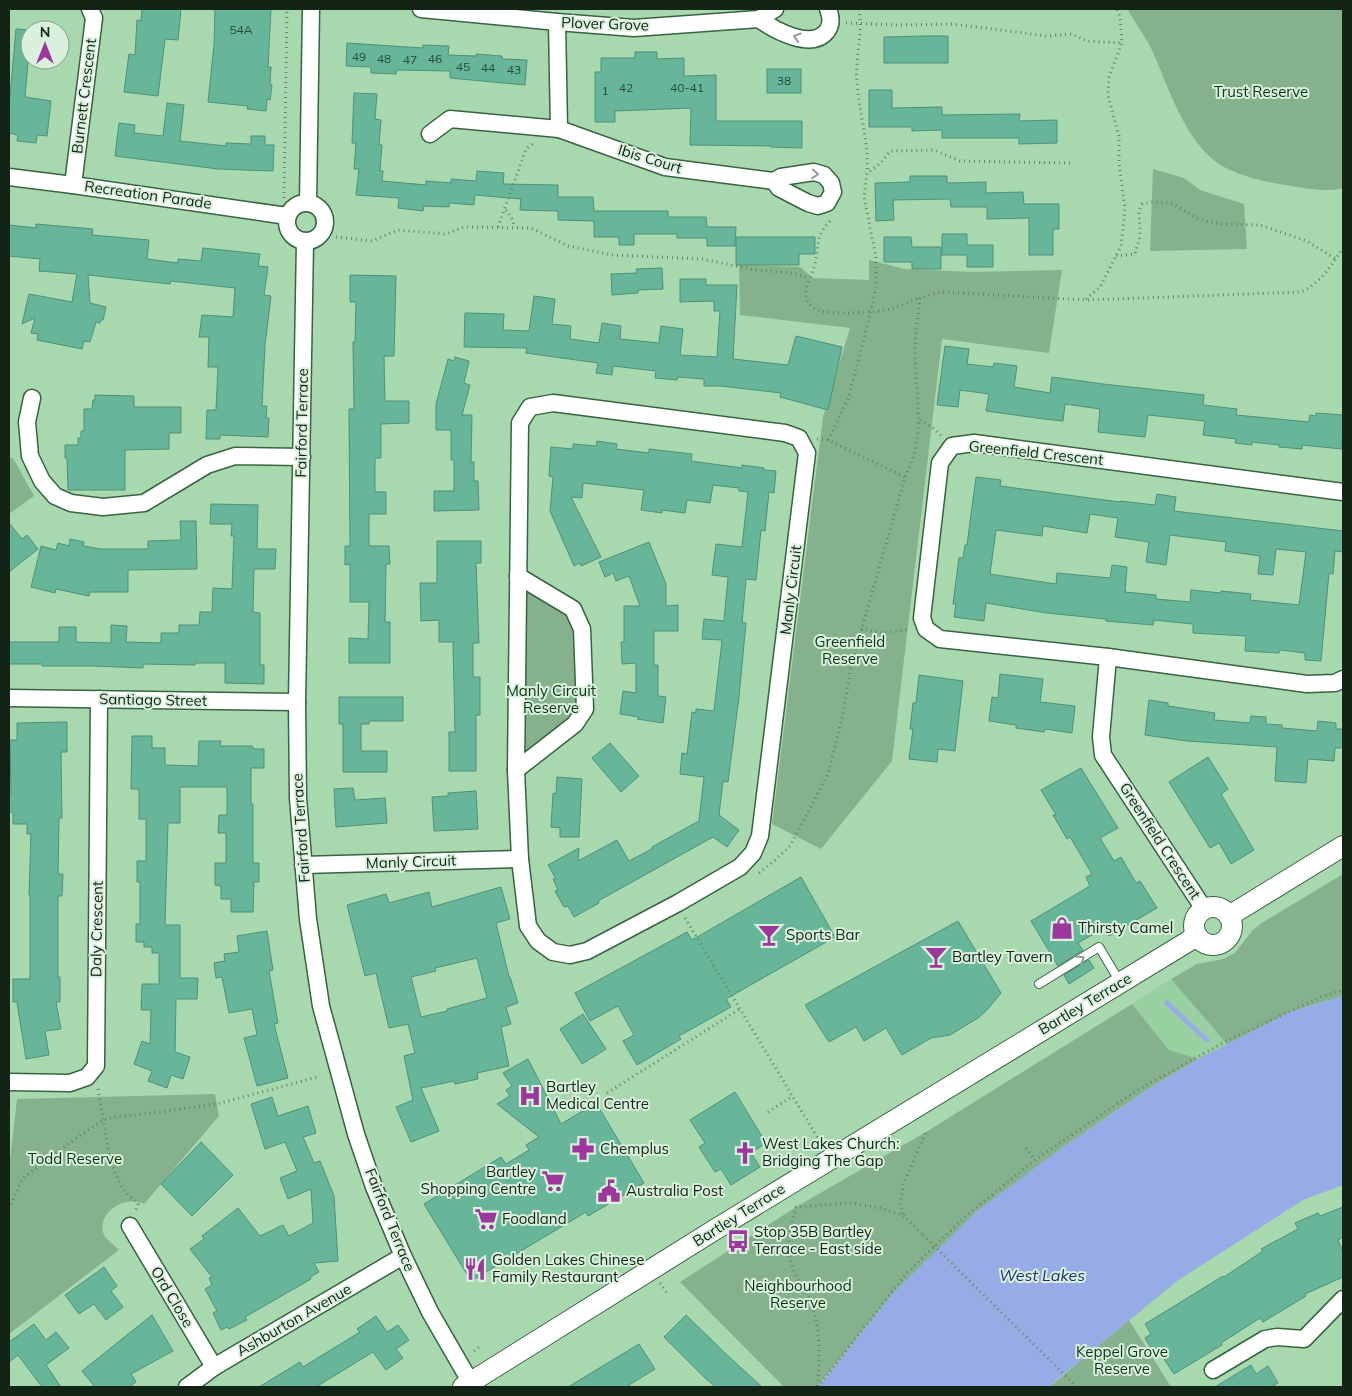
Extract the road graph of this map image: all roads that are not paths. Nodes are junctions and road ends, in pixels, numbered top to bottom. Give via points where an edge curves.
1 (90, 9) edge
2 (311, 9) edge
3 (421, 9) edge
4 (775, 9) edge
5 (829, 16) edge
6 (759, 19) junction
7 (557, 22) junction
8 (559, 129) junction
9 (430, 134) dead end
10 (9, 177) edge
11 (774, 181) dead end
12 (73, 184) junction
13 (308, 203) junction
14 (287, 216) junction
15 (305, 241) junction
16 (32, 398) dead end
17 (302, 456) junction
18 (1343, 492) edge
19 (518, 576) junction
20 (1108, 657) junction
21 (1343, 679) edge
22 (9, 698) edge
23 (98, 698) junction
24 (297, 702) junction
25 (516, 770) junction
26 (1343, 846) edge
27 (520, 859) junction
28 (303, 865) junction
29 (1204, 909) junction
30 (1229, 916) junction
31 (1197, 936) junction
32 (1121, 982) junction
33 (1039, 984) dead end
34 (9, 1082) edge
35 (130, 1226) dead end
36 (403, 1256) junction
37 (1343, 1299) edge
38 (214, 1367) junction
39 (1213, 1370) dead end
40 (467, 1385) edge
41 (188, 1387) edge

1 - 12 street, Burnett Crescent via 94,18
2 - 13 street
3 - 7 street, Plover Grove
4 - 6 street, Plover Grove
5 -> 6 street via 825,34 809,40 797,38
6 - 7 street, Plover Grove via 634,28
7 - 8 street
8 - 9 street, Ibis Court via 450,119
8 - 11 street, Ibis Court via 665,166
10 - 12 street, Recreation Parade
12 - 14 street, Recreation Parade
13 - 14 street via 294,206
13 - 15 street via 320,208 325,222 320,234
14 - 15 street via 290,232
15 - 17 street, Fairford Terrace
16 - 17 street via 27,422 30,456 42,481 55,496 71,503 103,507 144,502 207,465 235,456
17 - 24 street, Fairford Terrace
18 - 20 street, Greenfield Crescent via 974,443 952,446 940,463 922,618 926,629 940,639
19 - 25 street, Manly Circuit
19 - 25 street via 573,609 582,628 585,709 574,724
19 - 27 street, Manly Circuit via 520,423 530,406 553,403 785,433 799,438 807,453 760,836 753,853 740,867 678,903 587,950 570,954 553,952 538,941 528,926
20 - 21 street via 1307,684 1336,683
20 - 29 street, Greenfield Crescent via 1101,737 1104,754
22 - 23 street, Santiago Street
23 - 24 street, Santiago Street
23 - 34 street, Daly Crescent via 96,1066 88,1077 70,1082
24 - 28 street, Fairford Terrace via 298,798
25 - 27 street, Manly Circuit
26 - 30 street
27 - 28 street, Manly Circuit
28 - 36 street, Fairford Terrace via 321,1006 356,1134
29 - 30 street via 1216,907
29 - 31 street via 1194,924
30 - 31 street via 1232,931 1225,941 1206,944
31 - 32 street, Bartley Terrace
33 -> 32 lane via 1099,947
32 - 40 street, Bartley Terrace via 716,1228
35 - 38 street, Ord Close
36 - 38 street, Ashburton Avenue
36 - 40 street, Fairford Terrace
37 - 39 street via 1304,1338 1265,1339
38 - 41 street, Ashburton Avenue

